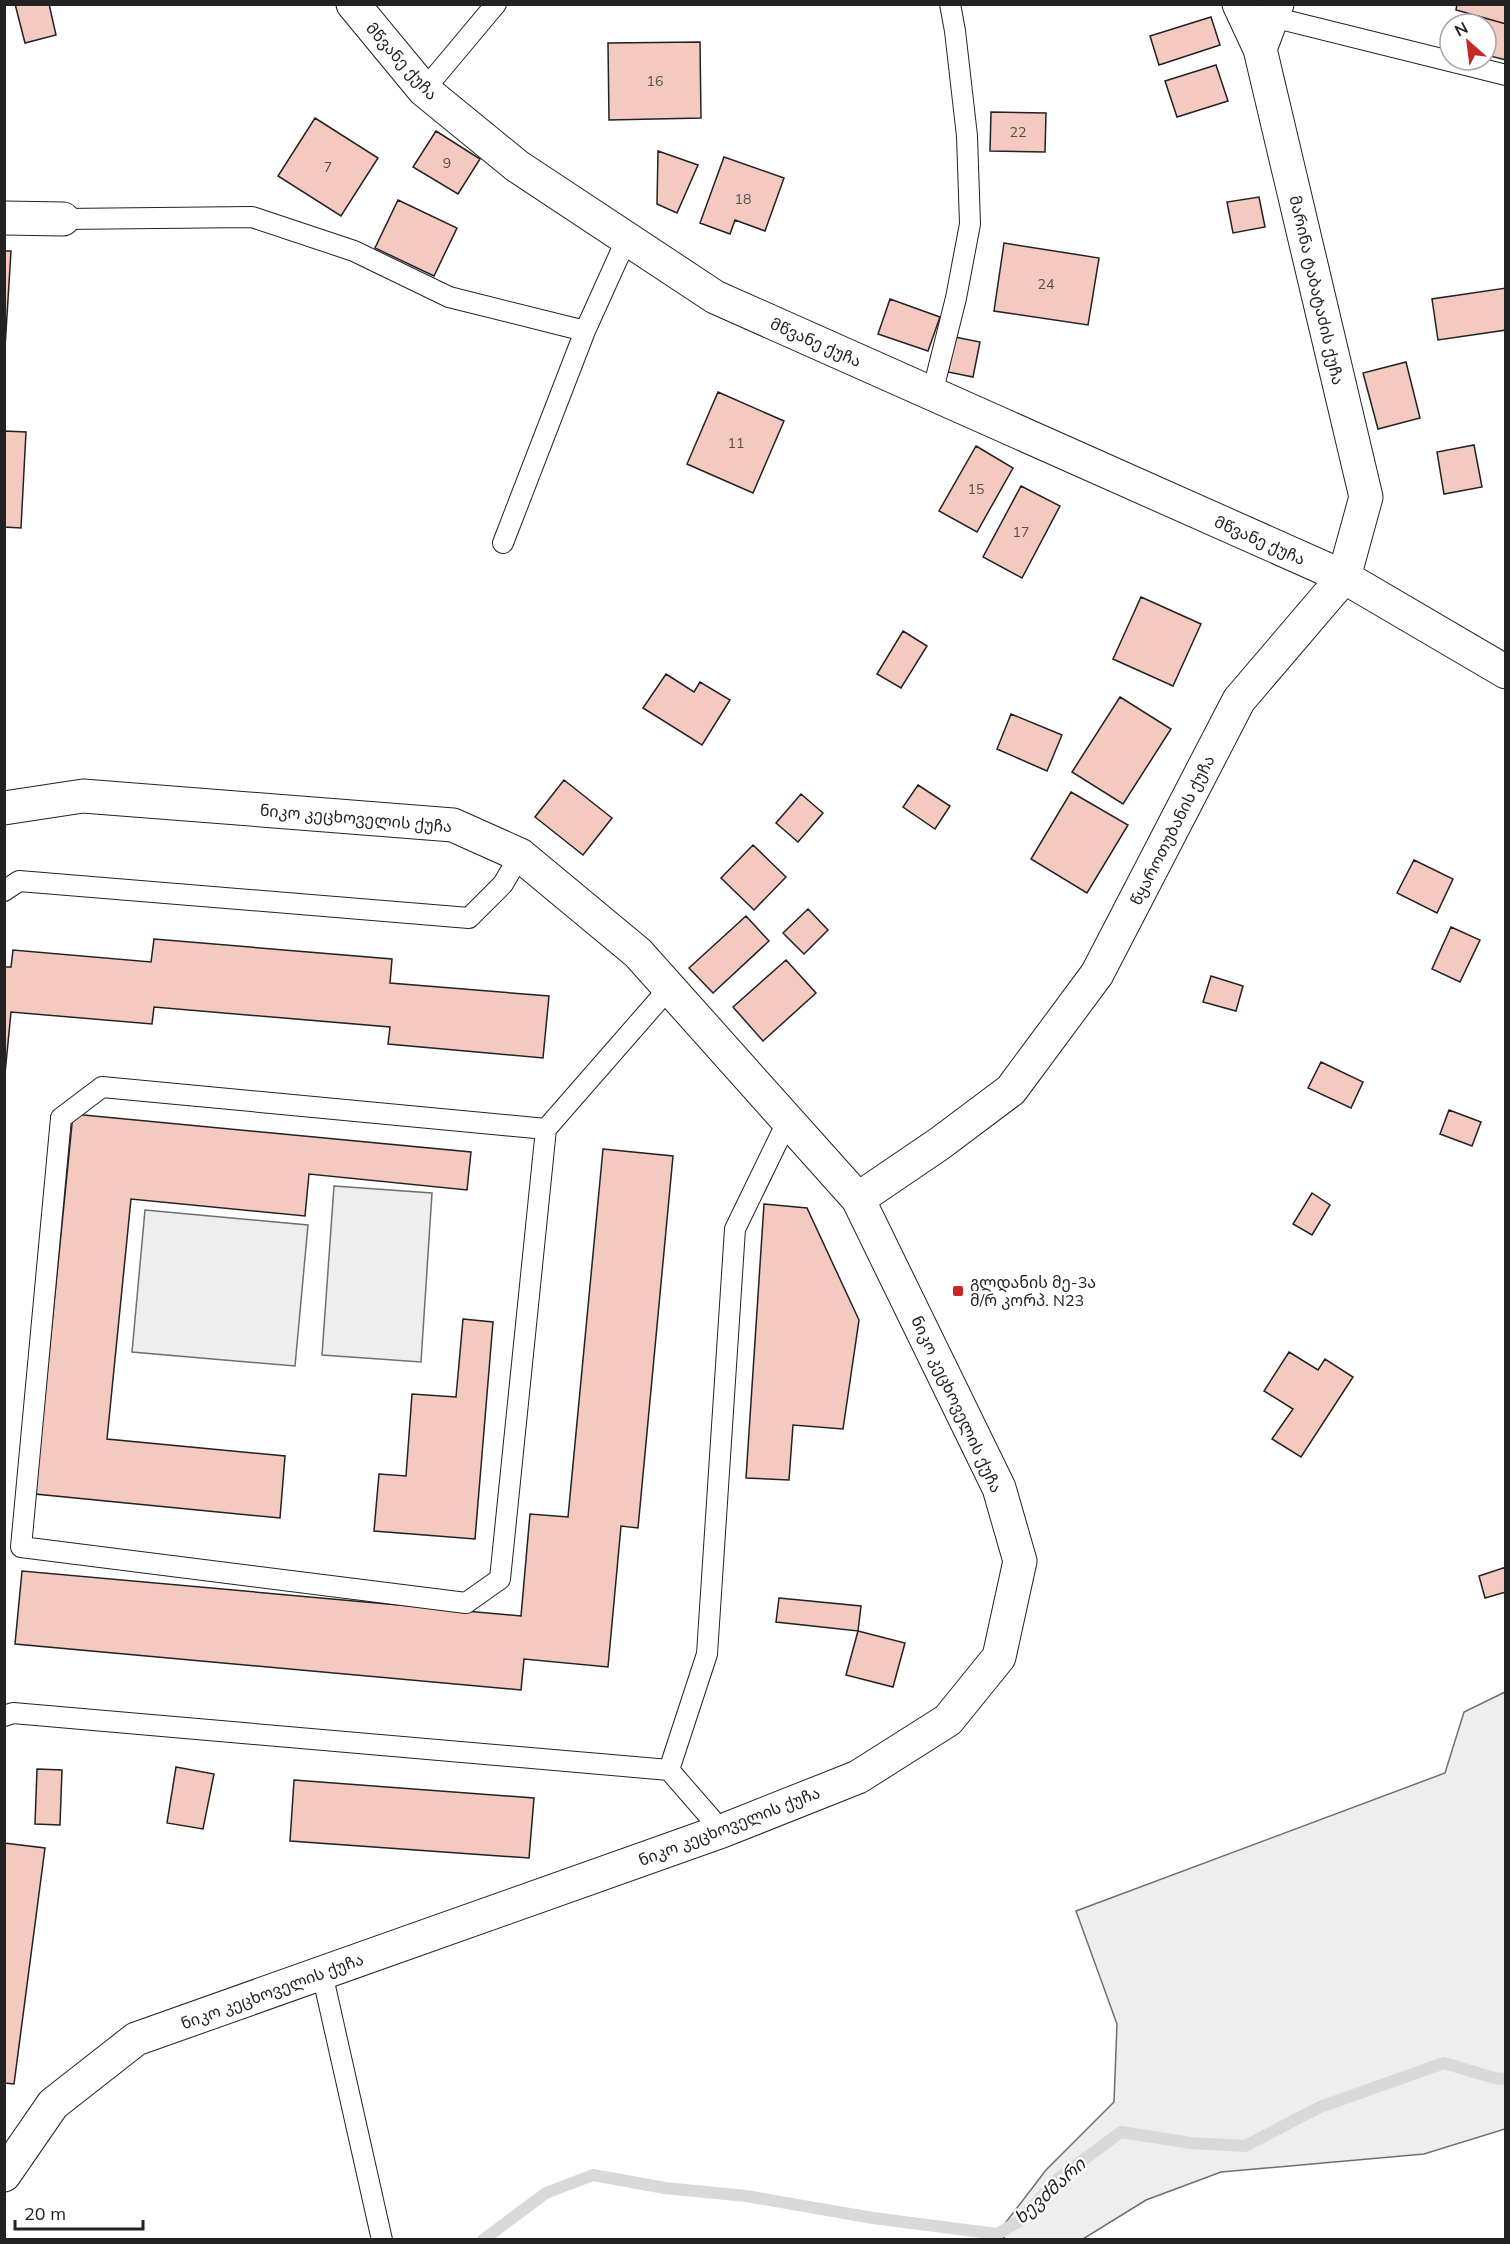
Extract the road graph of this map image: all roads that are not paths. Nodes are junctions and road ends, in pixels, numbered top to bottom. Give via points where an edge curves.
1 (353, 4) edge
2 (496, 4) edge
3 (950, 4) edge
4 (1239, 4) edge
5 (1275, 11) edge
6 (1260, 49) junction
7 (1506, 75) edge
8 (424, 90) junction
9 (4, 218) edge
10 (63, 219) joint
11 (627, 238) junction
12 (585, 331) junction
13 (932, 394) junction
14 (503, 543) dead end
15 (1344, 577) junction
16 (1506, 672) edge
17 (4, 807) edge
18 (520, 855) junction
19 (4, 891) edge
20 (670, 987) junction
21 (788, 1120) junction
22 (546, 1129) junction
23 (858, 1199) junction
24 (13, 1546) edge
25 (4, 1716) edge
26 (669, 1770) junction
27 (722, 1831) junction
28 (322, 1973) junction
29 (4, 2175) edge
30 (382, 2240) edge

1 - 8 street, მწვანე ქუჩა
2 - 8 lane
3 - 13 lane via 967,136 970,224
4 - 6 street, მარინა ტაბატაძის ქუჩა
5 - 6 street
5 - 7 lane
6 - 15 street, მარინა ტაბატაძის ქუჩა via 1366,497
8 - 11 street, მწვანე ქუჩა via 517,166
9 - 10 street
10 - 12 lane via 252,217 354,251 449,297
11 - 12 lane
11 - 13 street, მწვანე ქუჩა via 715,297
12 - 14 lane
13 - 15 street, მწვანე ქუჩა
15 - 16 street
15 - 23 street, წყაროთუბანის ქუჩა via 1239,700 1097,974 1011,1090
17 - 18 street, ნიკო კეცხოველის ქუჩა via 82,796 453,825
18 - 19 lane via 503,884 469,918 19,881
18 - 20 street, ნიკო კეცხოველის ქუჩა via 638,953
20 - 21 street, ნიკო კეცხოველის ქუჩა
20 - 22 lane
21 - 23 street, ნიკო კეცხოველის ქუჩა
21 - 26 lane via 735,1229 707,1654
22 - 24 lane via 102,1088 61,1118
22 - 24 lane via 500,1580 466,1604
23 - 27 street, ნიკო კეცხოველის ქუჩა via 999,1488 1020,1561 999,1657 948,1720 858,1777
25 - 26 lane via 13,1713
26 - 27 lane
27 - 28 street, ნიკო კეცხოველის ქუჩა
28 - 29 street, ნიკო კეცხოველის ქუჩა via 136,2039 53,2104
28 - 30 lane

